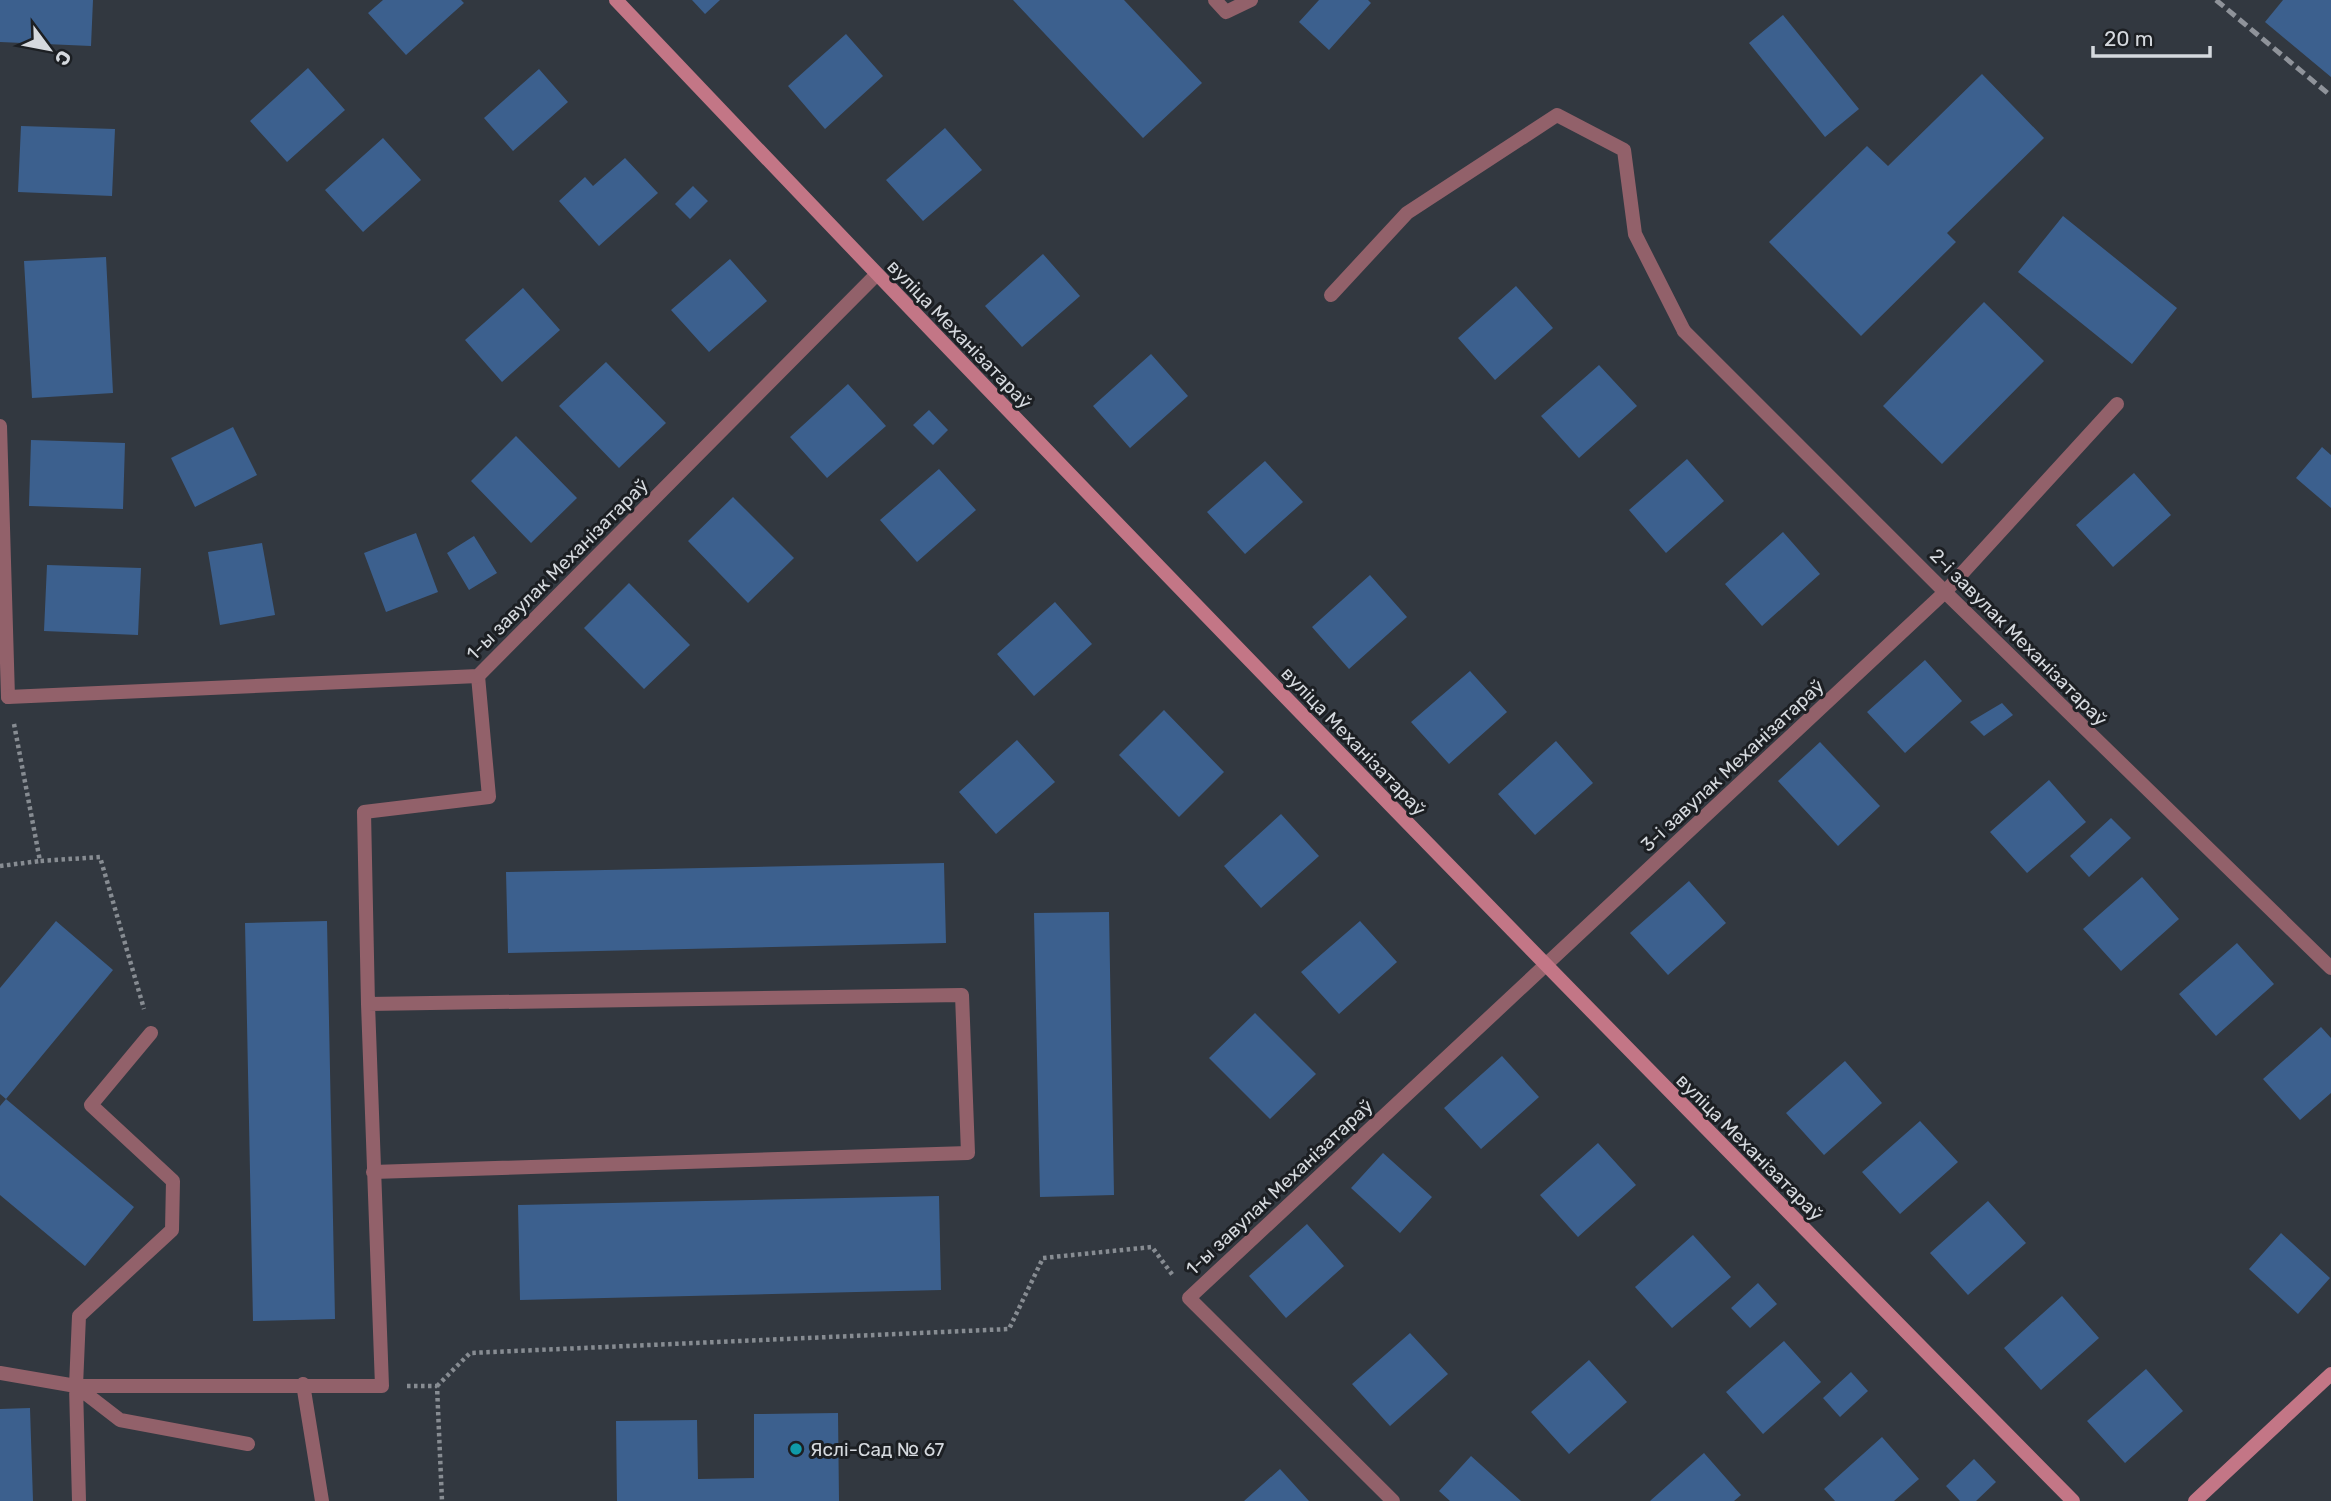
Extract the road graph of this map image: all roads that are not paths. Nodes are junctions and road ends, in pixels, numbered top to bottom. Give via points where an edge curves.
1 (615, 0) edge
2 (1215, 0) edge
3 (1251, 0) edge
4 (876, 275) junction
5 (1331, 295) dead end
6 (2116, 404) dead end
7 (0, 426) edge
8 (1945, 592) junction
9 (478, 676) junction
10 (1545, 966) junction
11 (2331, 968) edge
12 (368, 1004) junction
13 (151, 1033) road end
14 (373, 1172) junction
15 (0, 1373) edge
16 (2331, 1374) edge
17 (303, 1384) junction
18 (76, 1386) junction
19 (248, 1444) dead end
20 (79, 1501) edge
21 (322, 1501) edge
22 (1393, 1501) edge
23 (2073, 1501) edge
24 (2195, 1501) edge

1 - 4 main road, вуліца Механізатараў
2 - 3 street via 1226,12
4 - 9 street, 1-ы завулак Механізатараў
4 - 10 main road, вуліца Механізатараў
5 - 8 street, 2-і завулак Механізатараў via 1407,214 1557,115 1624,150 1634,234 1684,331
6 - 8 street, 3-і завулак Механізатараў
7 - 9 street, 1-ы завулак Механізатараў via 9,697
8 - 10 street, 3-і завулак Механізатараў
8 - 11 street, 2-і завулак Механізатараў
9 - 12 street via 489,797 364,812
10 - 22 street, 1-ы завулак Механізатараў via 1189,1297
10 - 23 main road, вуліца Механізатараў
12 - 14 street
12 - 14 street via 962,995 968,1140 968,1153
13 - 18 street via 92,1105 173,1181 172,1230 79,1316
14 - 17 street via 382,1386
15 - 18 street
16 - 24 main road
17 - 18 street
17 - 21 street
18 - 19 street via 120,1420
18 - 20 street

